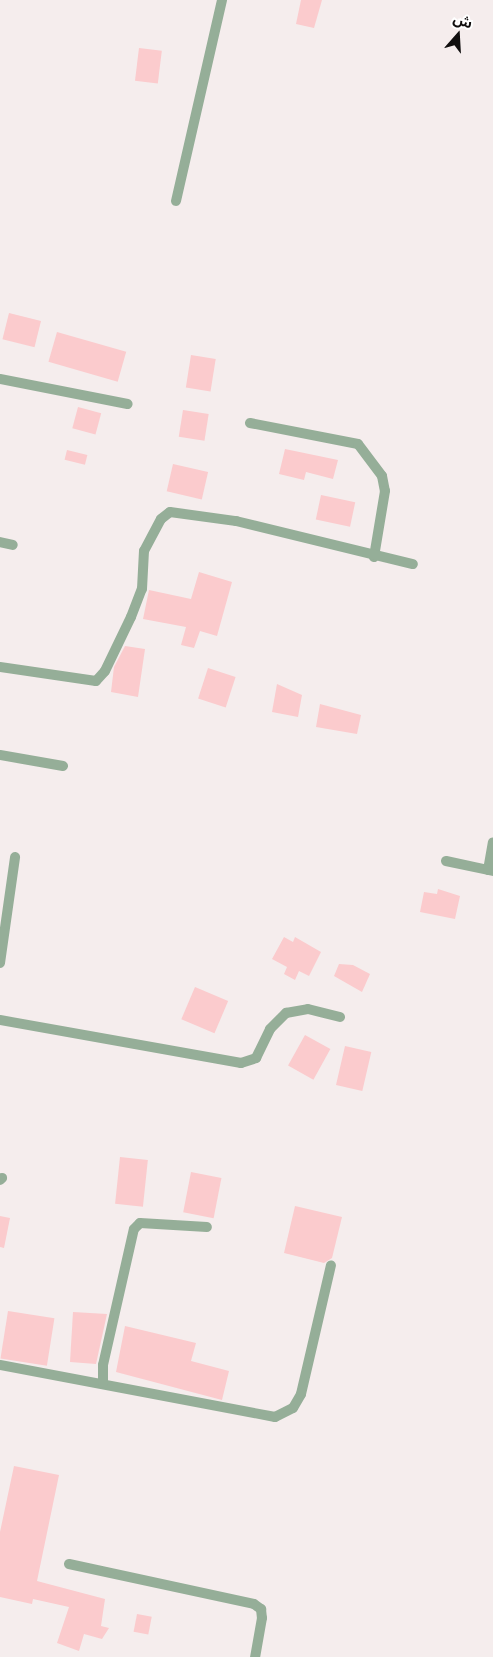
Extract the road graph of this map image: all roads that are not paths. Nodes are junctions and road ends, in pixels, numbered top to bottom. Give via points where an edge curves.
1 (222, 0) edge
2 (176, 200) dead end
3 (0, 379) edge
4 (128, 404) dead end
5 (250, 423) dead end
6 (0, 542) edge
7 (13, 545) dead end
8 (374, 557) junction
9 (413, 564) dead end
10 (0, 666) edge
11 (0, 755) edge
12 (63, 766) dead end
13 (493, 842) edge
14 (15, 857) dead end
15 (446, 861) dead end
16 (490, 870) edge
17 (0, 963) edge
18 (340, 1017) dead end
19 (0, 1020) edge
20 (206, 1226) dead end
21 (331, 1265) dead end
22 (0, 1365) edge
23 (103, 1383) junction
24 (69, 1564) dead end
25 (255, 1657) edge

1 - 2 street
3 - 4 street
5 - 8 street via 358,444 382,476 385,491
6 - 7 street
8 - 9 street
8 - 10 street via 236,521 170,512 161,519 144,552 142,589 132,617 105,671 96,681
11 - 12 street
13 - 16 street
14 - 17 street
15 - 16 street
18 - 19 street via 308,1009 286,1013 270,1029 256,1058 241,1063
20 - 23 street via 140,1223 134,1229 103,1365
21 - 23 street via 301,1394 286,1412 260,1417
22 - 23 street
24 - 25 street via 254,1604 260,1609 262,1618

